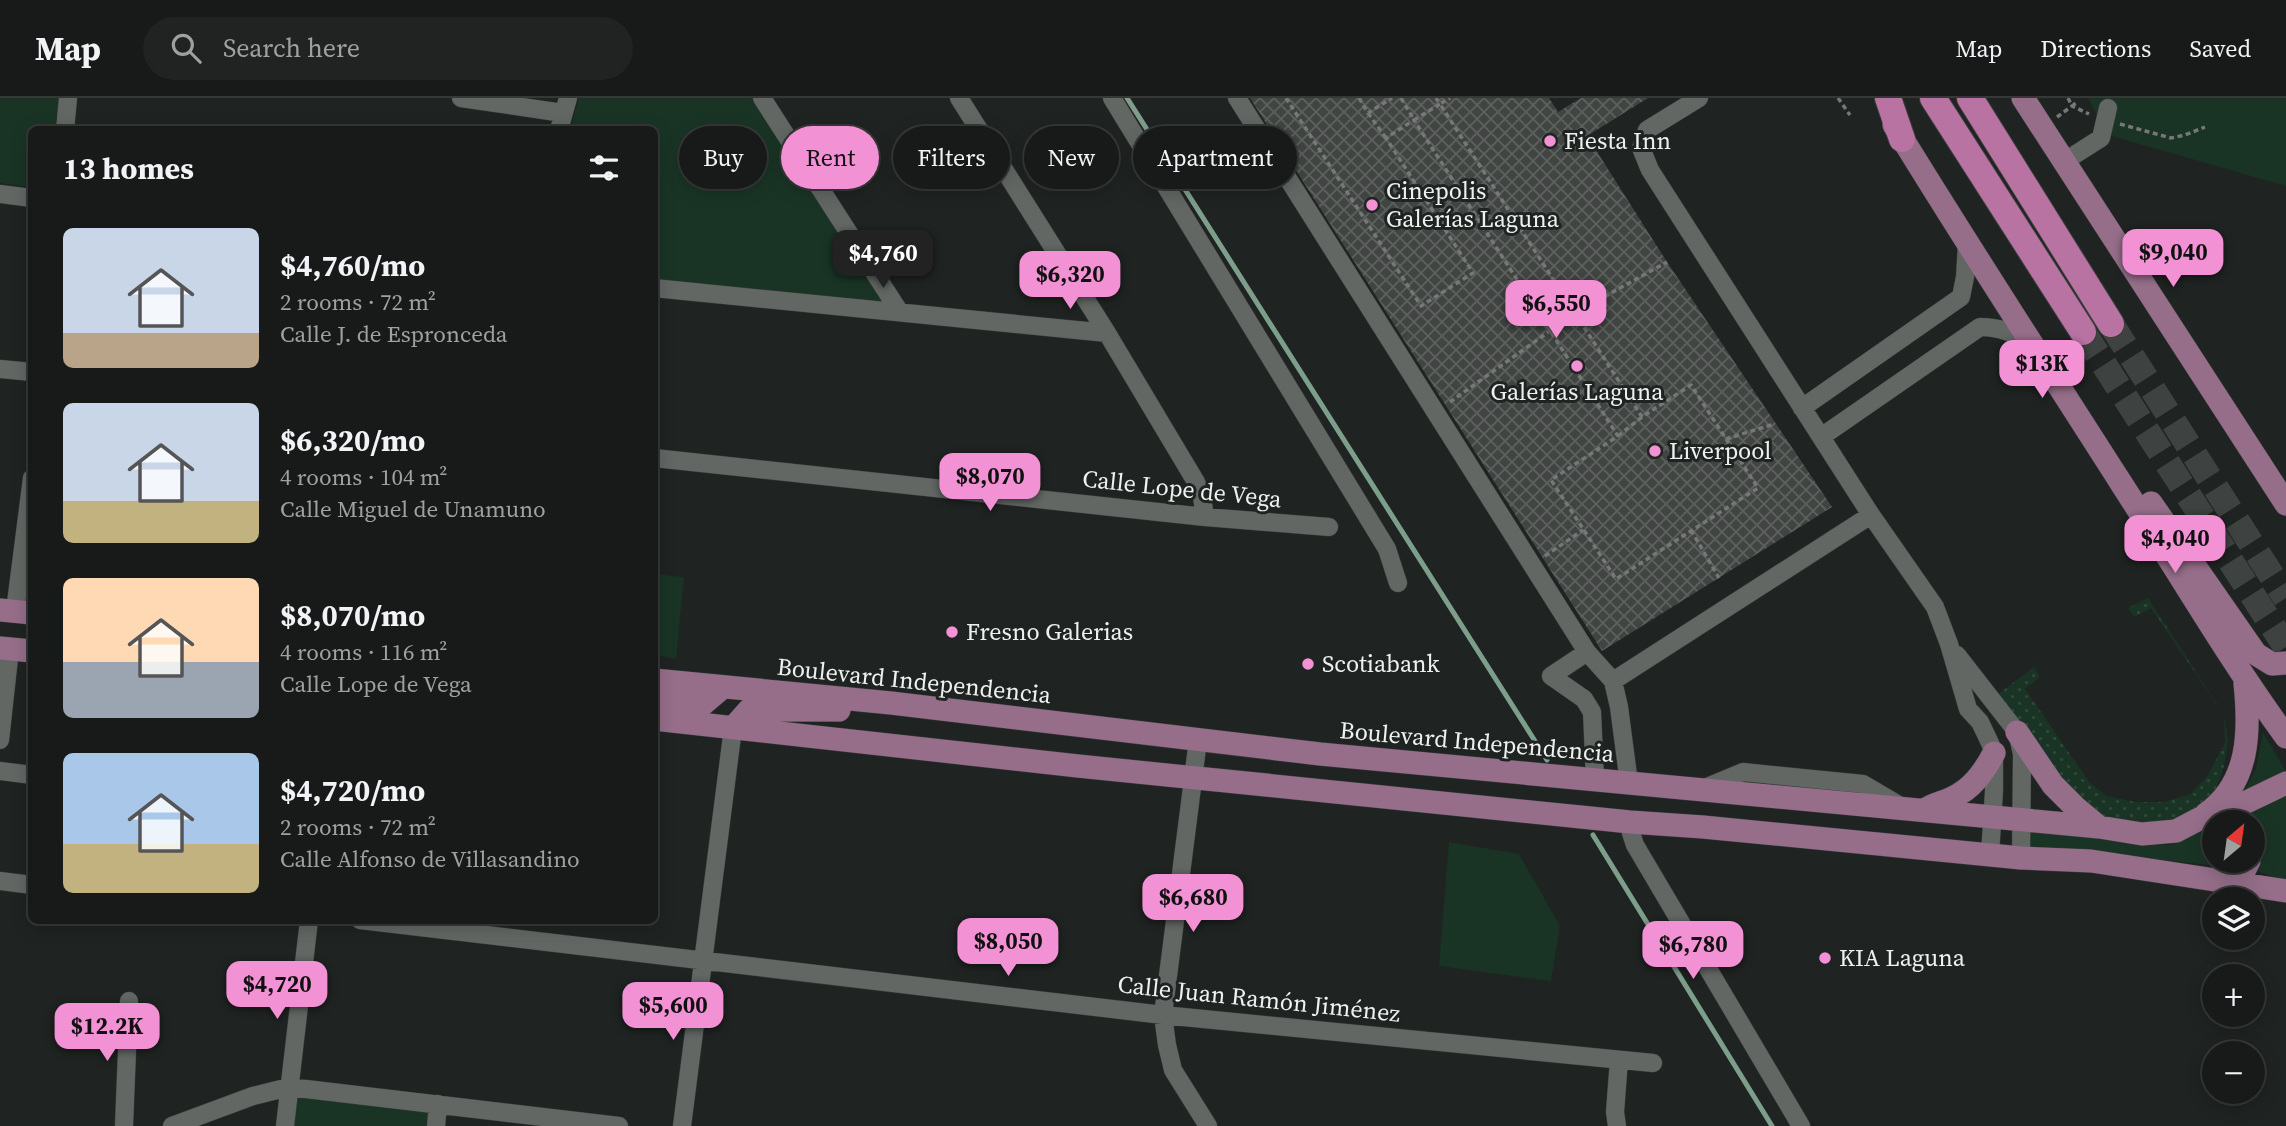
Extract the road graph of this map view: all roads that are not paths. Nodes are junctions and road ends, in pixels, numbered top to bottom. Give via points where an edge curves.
1 (68, 98) edge
2 (461, 98) edge
3 (762, 98) edge
4 (959, 98) edge
5 (1112, 98) edge
6 (1237, 98) edge
7 (1699, 98) edge
8 (1878, 98) edge
9 (1888, 98) edge
10 (1933, 98) edge
11 (1970, 98) edge
12 (2023, 98) edge
13 (2108, 108) dead end
14 (563, 114) edge
15 (65, 126) edge
16 (1902, 139) junction
17 (2065, 161) junction
18 (0, 194) edge
19 (28, 198) edge
20 (1967, 244) junction
21 (658, 288) edge
22 (899, 311) junction
23 (2111, 324) tunnel mouth
24 (2083, 332) tunnel mouth
25 (1107, 333) junction
26 (2035, 348) junction
27 (0, 369) edge
28 (28, 372) edge
29 (1802, 408) junction
30 (2087, 429) junction
31 (1821, 437) junction
32 (658, 458) edge
33 (2286, 504) edge
34 (28, 505) edge
35 (1871, 515) junction
36 (1205, 517) junction
37 (1329, 527) dead end
38 (1398, 583) dead end
39 (12, 615) edge
40 (28, 636) edge
41 (1950, 644) junction
42 (14, 649) edge
43 (1587, 652) junction
44 (2286, 663) edge
45 (658, 680) edge
46 (2244, 680) junction
47 (1613, 681) junction
48 (723, 687) junction
49 (658, 702) edge
50 (891, 703) junction
51 (658, 719) edge
52 (733, 728) junction
53 (2017, 732) junction
54 (2286, 737) edge
55 (0, 740) edge
56 (1198, 740) junction
57 (1994, 753) junction
58 (0, 771) edge
59 (28, 774) edge
60 (1193, 778) junction
61 (1563, 778) junction
62 (1595, 779) junction
63 (1629, 783) junction
64 (2286, 783) edge
65 (1457, 804) junction
66 (1914, 809) junction
67 (2211, 810) edge
68 (2230, 810) edge
69 (1992, 817) junction
70 (2021, 820) junction
71 (1630, 822) junction
72 (2202, 822) edge
73 (2099, 827) junction
74 (1990, 855) junction
75 (2021, 858) junction
76 (2243, 873) edge
77 (0, 881) edge
78 (28, 884) edge
79 (2232, 884) junction
80 (2286, 891) edge
81 (309, 924) edge
82 (393, 924) edge
83 (702, 962) junction
84 (129, 1001) dead end
85 (1163, 1015) junction
86 (1619, 1060) junction
87 (1653, 1063) dead end
88 (289, 1087) junction
89 (438, 1104) junction
90 (124, 1126) edge
91 (172, 1126) edge
92 (285, 1126) edge
93 (436, 1126) edge
94 (619, 1126) edge
95 (682, 1126) edge
96 (1208, 1126) edge
97 (1617, 1126) edge
98 (1801, 1126) edge

1 - 15 street
2 - 14 street
3 - 22 street
4 - 25 street
5 - 38 street via 1387,549
6 - 43 street
7 - 29 street via 1647,130 1641,148 1650,170
8 - 16 main road
9 - 16 highway
10 - 24 highway
11 - 23 highway
12 - 17 main road
13 - 17 street via 2101,138
16 - 20 main road
17 - 33 main road
18 - 19 street
20 - 26 main road
20 - 29 street via 1961,297
21 - 22 street
22 - 25 street
25 - 36 street via 1196,482
26 - 30 main road
26 - 31 street via 1996,327 1980,327
27 - 28 street
29 - 31 street
30 - 44 main road via 2126,467 2256,654 2272,664
30 - 46 main road
31 - 35 street
32 - 36 street, Calle Lope de Vega
34 - 39 street
35 - 41 street via 1935,607
35 - 47 street
36 - 37 street, Calle Lope de Vega
40 - 42 main road
41 - 53 street
41 - 57 street via 1968,709 1986,732
42 - 55 street
43 - 47 street
43 - 62 street via 1551,676 1584,699 1592,712
45 - 48 main road, Boulevard Independencia
46 - 54 main road
46 - 67 main road via 2246,753 2228,793
47 - 63 street
48 - 49 main road via 703,704
48 - 50 main road, Boulevard Independencia
50 - 52 main road via 831,711 749,710
50 - 56 main road, Boulevard Independencia
51 - 52 main road
52 - 60 main road
52 - 83 street
53 - 70 street via 2022,754
53 - 73 main road via 2053,785
56 - 60 street
56 - 61 main road, Boulevard Independencia
57 - 66 main road via 1984,771 1954,797
57 - 69 street
58 - 59 street
60 - 65 main road
60 - 85 street
61 - 62 main road, Boulevard Independencia
61 - 65 main road via 1586,785 1594,798 1590,804 1584,809
62 - 63 main road, Boulevard Independencia
63 - 66 main road, Boulevard Independencia
64 - 68 main road, Boulevard Independencia
65 - 71 main road
66 - 69 main road, Boulevard Independencia
69 - 70 main road, Boulevard Independencia
69 - 74 street
70 - 73 main road, Boulevard Independencia
70 - 75 street
71 - 74 main road
71 - 98 street via 1635,845
72 - 73 main road, Boulevard Independencia via 2176,831 2143,834
74 - 75 main road
75 - 79 main road via 2091,861
76 - 79 main road
77 - 78 street
79 - 80 main road
81 - 88 street
82 - 83 street, Calle Juan Ramón Jiménez
83 - 85 street, Calle Juan Ramón Jiménez
83 - 95 street
84 - 90 street
85 - 86 street, Calle Juan Ramón Jiménez
85 - 96 street via 1173,1070
86 - 87 street, Calle Juan Ramón Jiménez
86 - 97 street
88 - 89 street
88 - 91 street
88 - 92 street
89 - 93 street
89 - 94 street

